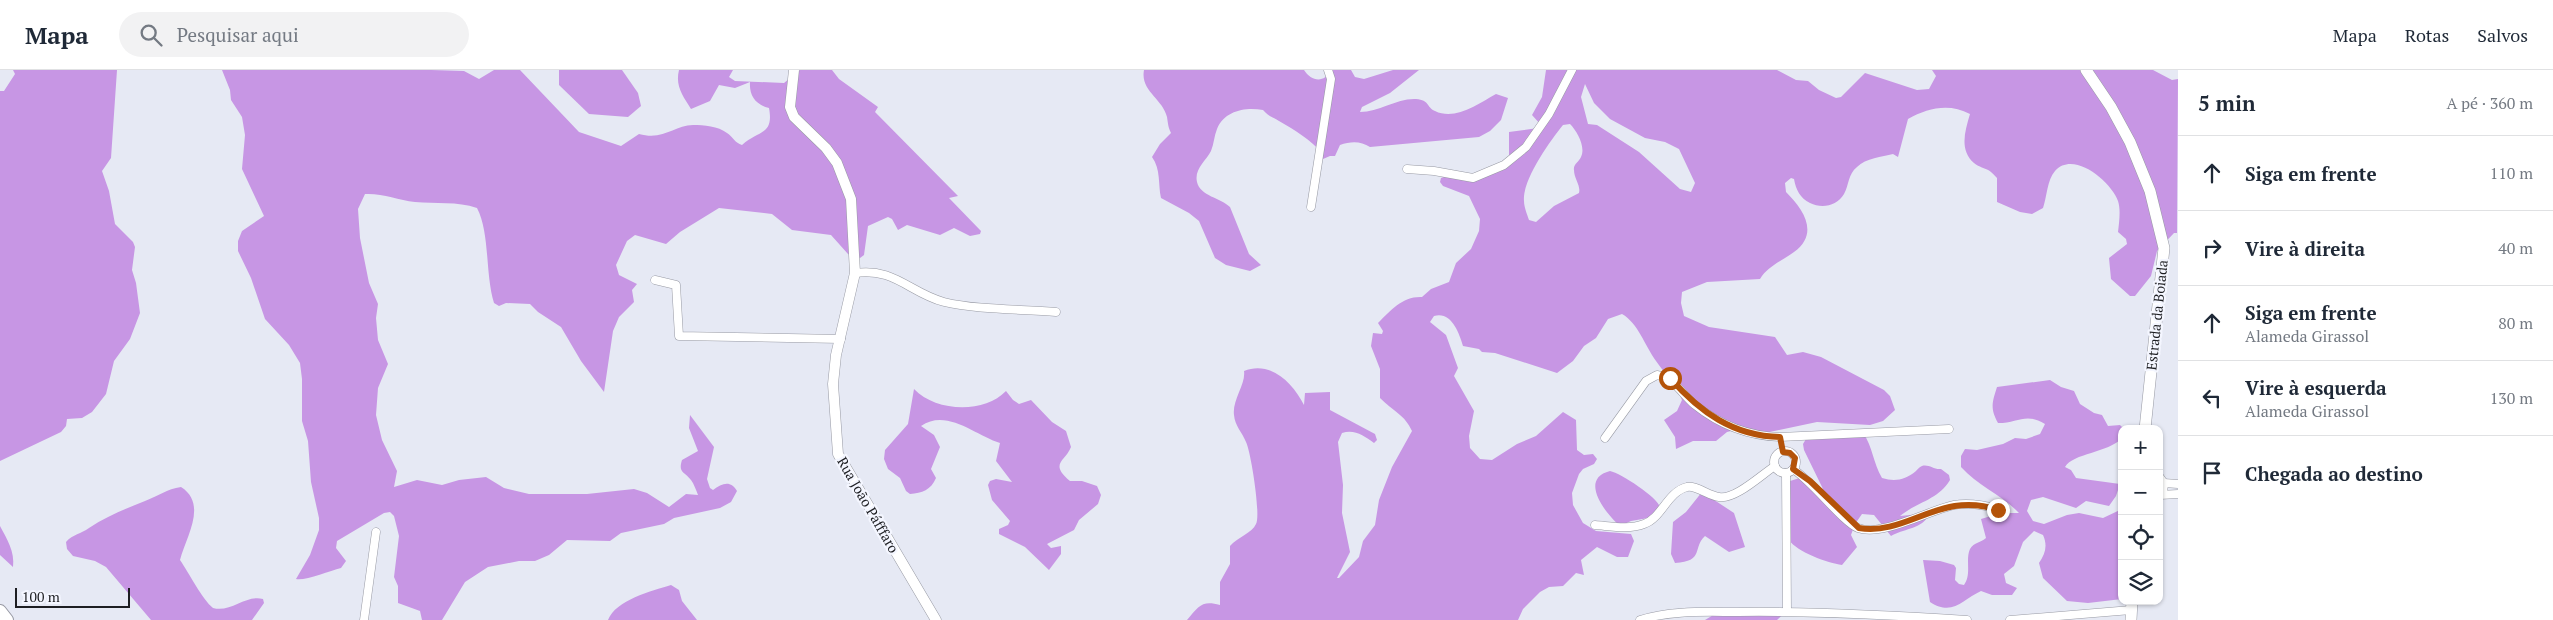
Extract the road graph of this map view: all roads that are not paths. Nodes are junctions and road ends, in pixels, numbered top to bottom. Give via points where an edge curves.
1 (794, 70) edge
2 (1328, 70) edge
3 (1572, 70) edge
4 (2086, 70) edge
5 (1407, 169) dead end
6 (1310, 207) dead end
7 (855, 273) junction
8 (655, 280) dead end
9 (1056, 312) dead end
10 (841, 339) junction
11 (2145, 425) edge
12 (1949, 428) dead end
13 (1780, 437) junction
14 (1605, 438) dead end
15 (1783, 452) junction
16 (1775, 466) junction
17 (1790, 471) junction
18 (2164, 483) joint
19 (2178, 484) edge
20 (2163, 487) edge
21 (2163, 494) edge
22 (2178, 494) edge
23 (1998, 510) dead end
24 (1595, 526) dead end
25 (376, 532) dead end
26 (2131, 610) edge
27 (0, 611) edge
28 (1787, 611) junction
29 (7, 620) edge
30 (364, 620) edge
31 (936, 620) edge
32 (1640, 620) edge
33 (1967, 620) edge
34 (2010, 620) edge

1 - 7 street, Rua João Páfffaro via 790,99 792,112 826,148 847,184 851,198
2 - 6 street via 1331,79
3 - 5 street via 1549,114 1526,147 1504,165 1473,178 1434,170
4 - 11 main road, Estrada da Boiada via 2134,149 2150,191 2164,248
7 - 9 street via 888,274 946,302
7 - 10 street, Rua João Páfffaro
8 - 10 street via 676,285 679,336
10 - 31 street, Rua João Páfffaro via 833,384 838,454
12 - 13 street
13 - 14 street via 1752,434 1727,426 1695,404 1670,378 1657,375 1646,381
13 - 15 street
15 - 16 street via 1776,455
15 - 17 street via 1793,455 1796,462
16 - 17 street via 1779,472
16 - 24 street via 1735,495 1719,497 1690,487 1673,495 1645,524
17 - 23 street via 1810,481 1859,528 1878,529 1953,505 1974,504
17 - 28 street
18 - 19 street
18 - 20 street
21 - 22 street
25 - 30 street
26 - 34 street
27 - 29 main road
28 - 32 street via 1680,612
28 - 33 street

